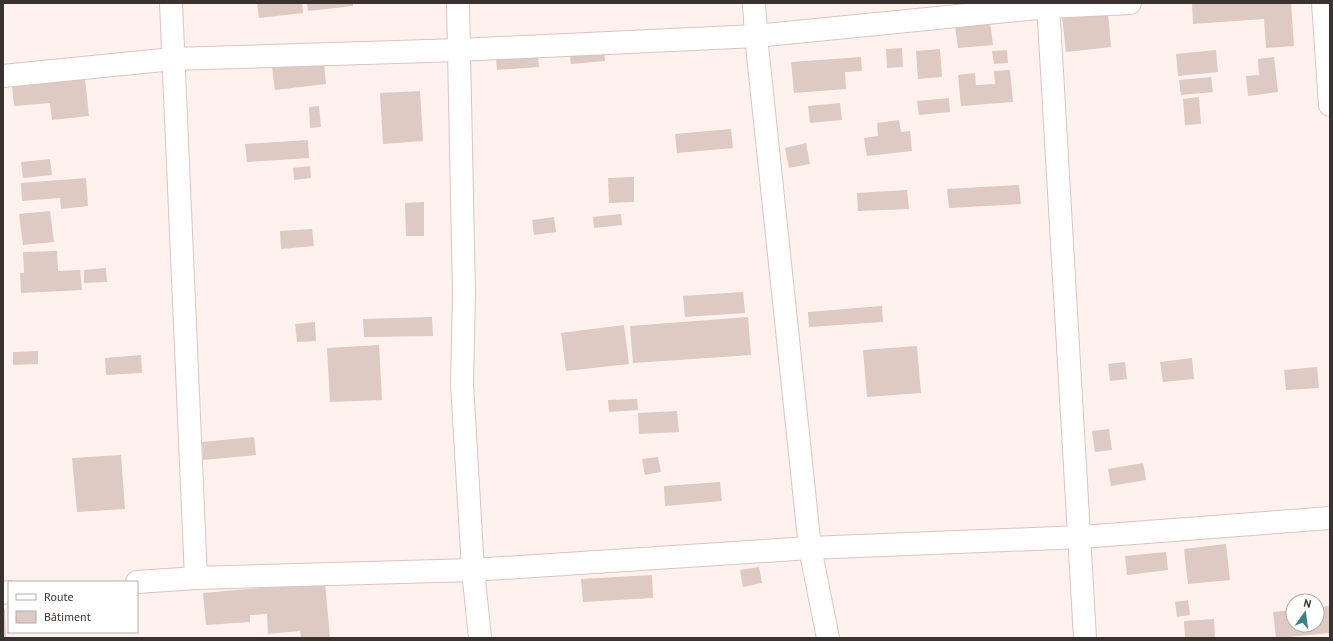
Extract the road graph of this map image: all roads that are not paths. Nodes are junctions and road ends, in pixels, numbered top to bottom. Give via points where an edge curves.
1 (171, 3) edge
2 (458, 3) edge
3 (754, 3) edge
4 (1130, 3) edge
5 (1323, 3) edge
6 (1048, 5) edge
7 (756, 36) junction
8 (459, 50) junction
9 (173, 59) junction
10 (3, 76) edge
11 (1330, 105) edge
12 (1330, 518) edge
13 (1081, 537) junction
14 (810, 548) junction
15 (474, 570) junction
16 (196, 578) junction
17 (138, 582) edge
18 (480, 638) edge
19 (828, 638) edge
20 (1085, 638) edge

1 - 9 street
2 - 8 street
3 - 7 street
4 - 6 street
5 - 11 street
6 - 7 street
6 - 13 street
7 - 8 street
7 - 14 street
8 - 9 street
8 - 15 street via 464,293 462,384
9 - 10 street
9 - 16 street
12 - 13 street
13 - 14 street
13 - 20 street
14 - 15 street
14 - 19 street
15 - 16 street
15 - 18 street
16 - 17 street

